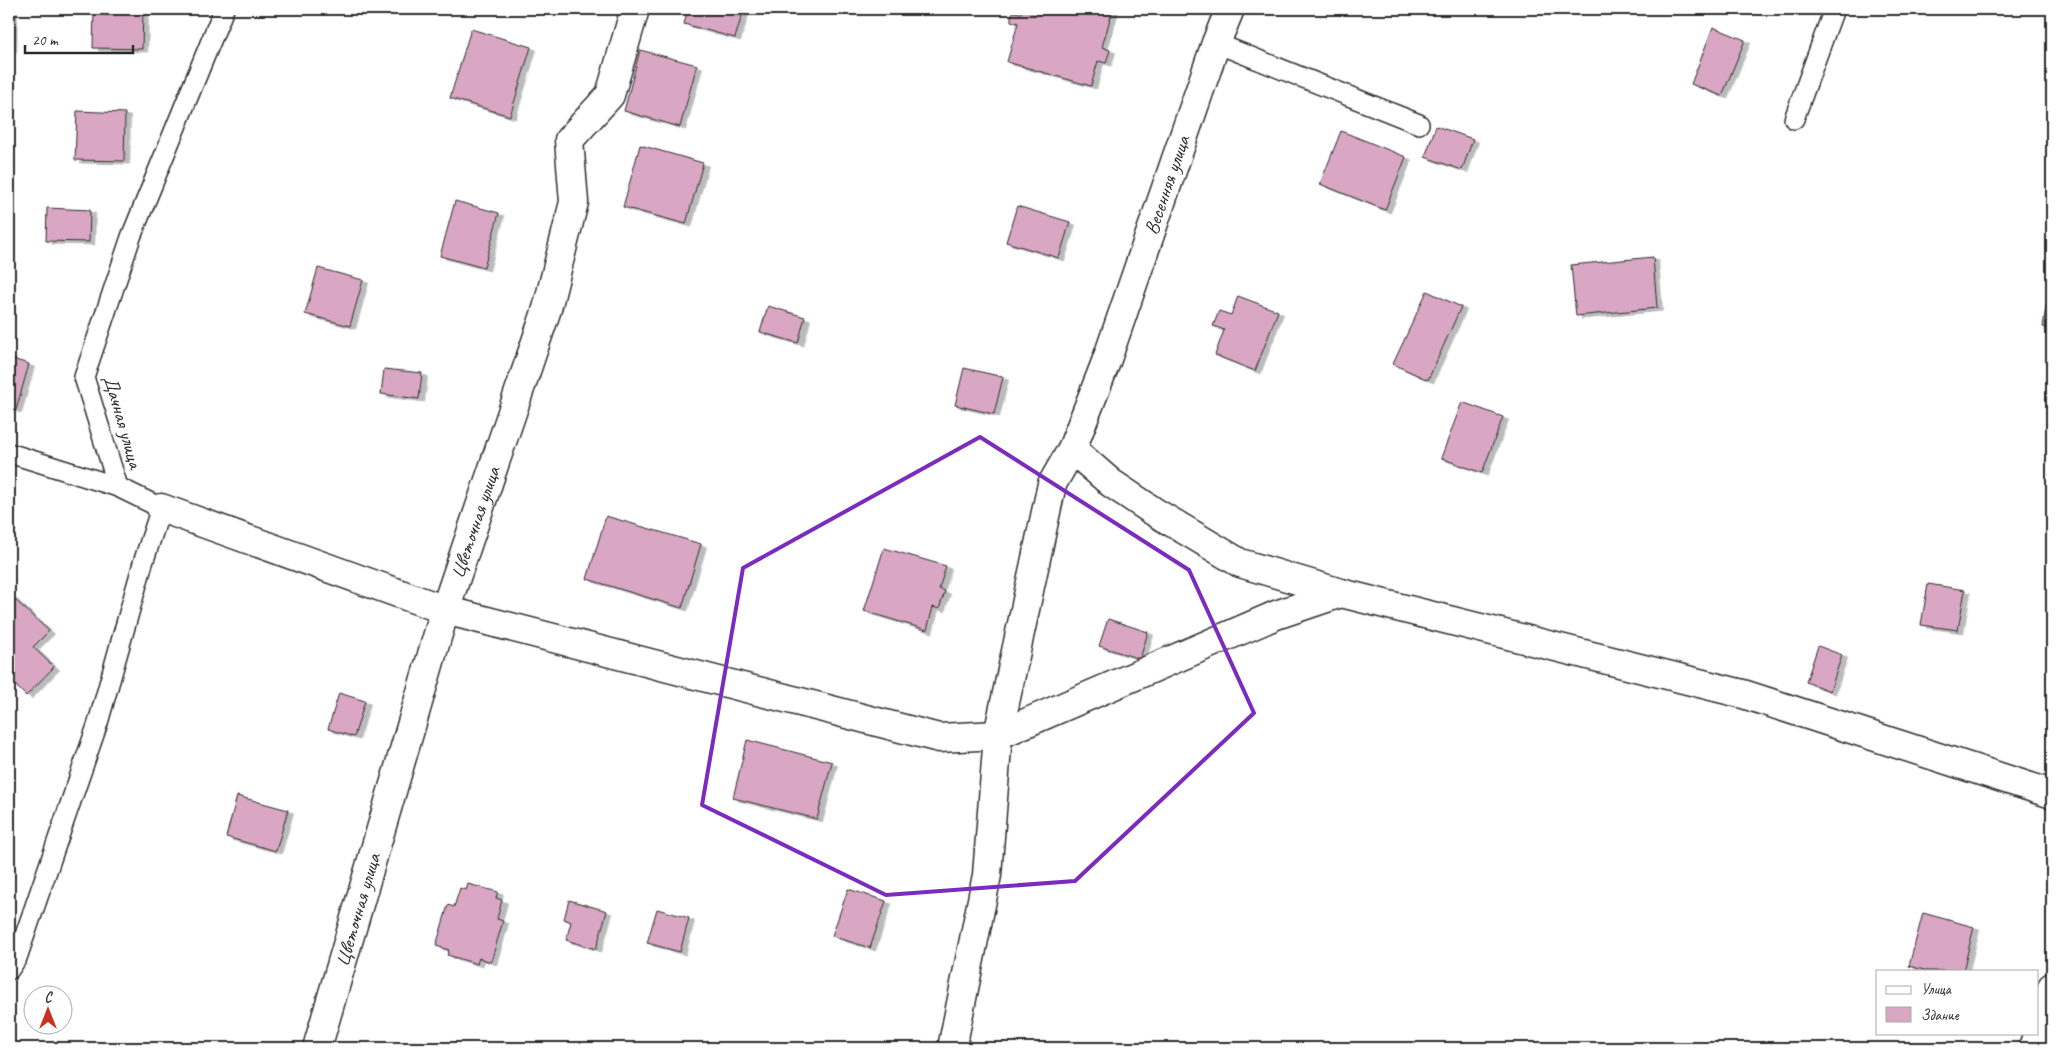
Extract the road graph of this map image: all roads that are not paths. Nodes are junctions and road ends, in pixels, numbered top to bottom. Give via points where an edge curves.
1 (224, 9) edge
2 (635, 9) edge
3 (1230, 9) edge
4 (1834, 9) edge
5 (1216, 43) junction
6 (1794, 119) dead end
7 (1419, 124) dead end
8 (1072, 449) junction
9 (9, 453) edge
10 (118, 487) junction
11 (161, 508) junction
12 (1341, 593) junction
13 (445, 610) junction
14 (998, 735) junction
15 (2052, 794) edge
16 (9, 970) edge
17 (2052, 987) edge
18 (2038, 1032) edge
19 (2037, 1034) edge
20 (317, 1048) edge
21 (952, 1048) edge
22 (2033, 1048) edge

1 - 10 lane, Дачная улица via 132,237 84,377
2 - 13 street, Цветочная улица via 610,95 569,140 574,202 547,309
3 - 5 street, Весенняя улица
4 - 6 lane
5 - 7 lane
5 - 8 street, Весенняя улица via 1106,362
8 - 12 street via 1111,483 1153,512 1240,563
8 - 14 street, Весенняя улица via 1052,484
9 - 10 lane
10 - 11 lane, Дачная улица
11 - 13 street
11 - 16 lane via 98,723 17,958
12 - 14 street via 1276,615
12 - 15 street via 1743,694
13 - 14 street via 940,738
13 - 20 street, Цветочная улица
14 - 21 street, Весенняя улица via 987,875
17 - 18 street
19 - 22 street

